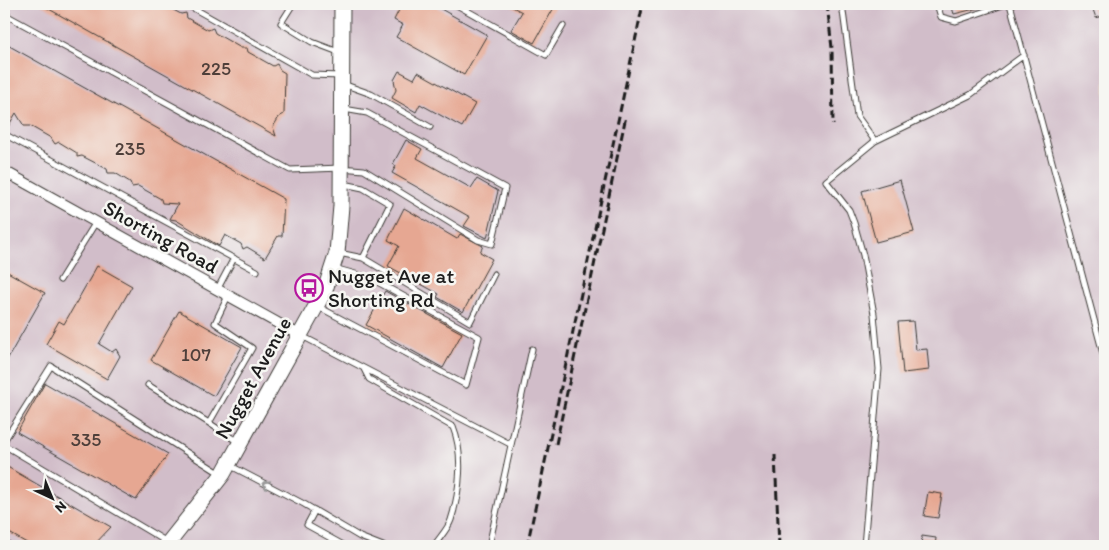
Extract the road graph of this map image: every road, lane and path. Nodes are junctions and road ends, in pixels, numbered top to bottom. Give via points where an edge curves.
1 (186, 4) edge
2 (293, 4) edge
3 (342, 4) edge
4 (454, 4) edge
5 (842, 4) edge
6 (938, 4) edge
7 (1006, 4) edge
8 (1010, 4) edge
9 (4, 14) edge
10 (563, 26) dead end
11 (341, 53) junction
12 (1024, 55) junction
13 (342, 80) junction
14 (342, 109) junction
15 (430, 127) dead end
16 (4, 134) edge
17 (875, 141) junction
18 (4, 171) edge
19 (341, 176) junction
20 (96, 222) junction
21 (234, 258) junction
22 (363, 258) junction
23 (334, 260) junction
24 (257, 271) dead end
25 (494, 274) dead end
26 (60, 280) dead end
27 (218, 290) junction
28 (228, 296) junction
29 (317, 306) junction
30 (301, 336) junction
31 (532, 350) dead end
32 (1105, 361) edge
33 (364, 369) junction
34 (148, 385) dead end
35 (209, 423) junction
36 (4, 441) edge
37 (240, 444) junction
38 (510, 444) junction
39 (4, 445) edge
40 (225, 470) junction
41 (315, 510) junction
42 (4, 542) edge
43 (168, 545) edge
44 (11, 546) edge
45 (345, 546) edge
46 (383, 546) edge
47 (434, 546) edge
48 (489, 546) edge
49 (864, 546) edge

1 - 13 lane via 312,75
2 - 11 lane via 281,23 312,42
3 - 11 street, Nugget Avenue
4 - 10 lane via 546,55
5 - 17 lane via 857,116
6 - 7 lane via 942,16 956,21
8 - 12 lane
9 - 19 lane via 290,170
11 - 13 street, Nugget Avenue
12 - 17 lane via 970,95
12 - 32 lane
13 - 14 street, Nugget Avenue
13 - 15 lane
14 - 19 street, Nugget Avenue
14 - 19 lane via 367,113 505,188 492,244 478,240 364,170
16 - 21 lane
17 - 49 lane via 826,181 854,223 874,314 879,369
18 - 20 street, Shorting Road
19 - 22 lane via 390,204
19 - 23 street, Nugget Avenue
20 - 26 lane
20 - 27 street, Shorting Road
21 - 24 lane
21 - 27 lane
22 - 23 lane
22 - 25 lane via 470,322
23 - 29 street, Nugget Avenue
23 - 29 lane via 479,337 466,385
27 - 28 street, Shorting Road
28 - 30 street, Shorting Road
28 - 35 lane via 215,323 252,348
29 - 30 street, Nugget Avenue
30 - 33 lane
30 - 37 street, Nugget Avenue
31 - 38 lane
33 - 38 lane
33 - 47 lane via 369,379 453,427 458,441 458,487 450,521
34 - 35 lane
35 - 37 lane
36 - 40 lane via 51,366
37 - 40 street, Nugget Avenue
38 - 48 lane
39 - 43 lane
41 -> 40 lane
40 - 43 street, Nugget Avenue
41 - 45 lane via 307,525
41 - 46 lane via 360,537
42 - 44 lane

